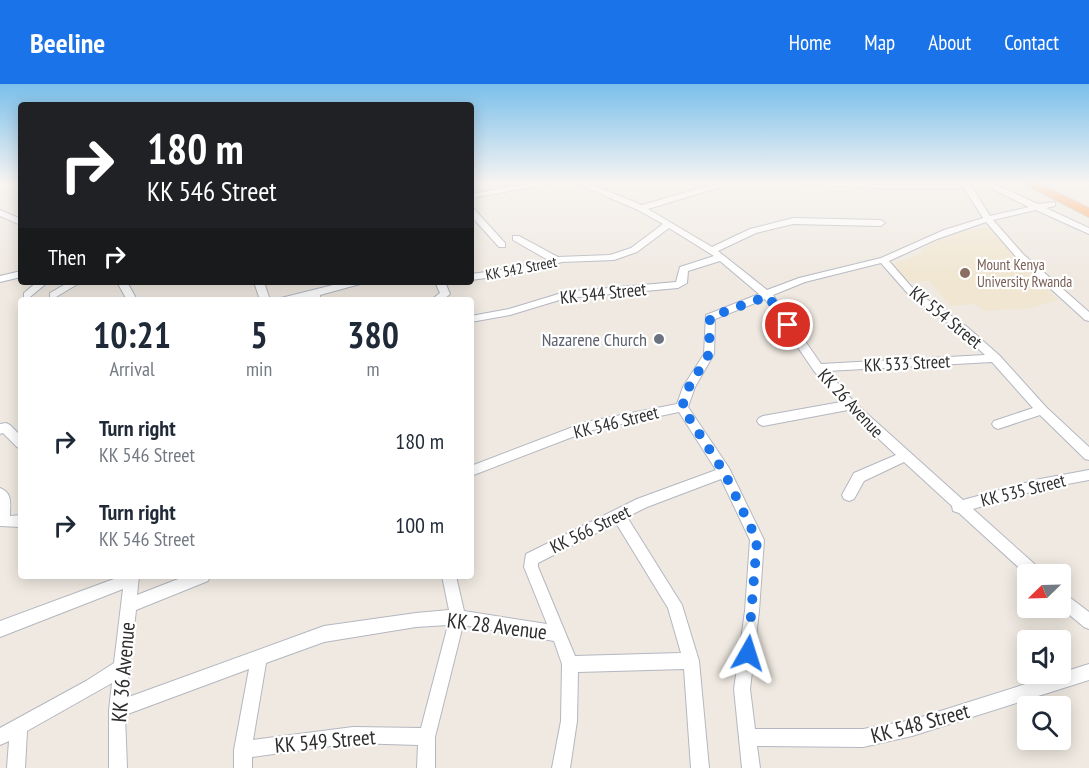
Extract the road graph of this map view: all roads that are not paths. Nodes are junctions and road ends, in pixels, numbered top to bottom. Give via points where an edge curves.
1 (2, 214) edge
2 (474, 214) edge
3 (651, 214) edge
4 (983, 214) edge
5 (1013, 214) edge
6 (1051, 214) edge
7 (18, 221) edge
8 (989, 221) junction
9 (881, 223) dead end
10 (669, 224) junction
11 (1089, 231) edge
12 (516, 238) dead end
13 (502, 244) dead end
14 (717, 253) junction
15 (556, 260) junction
16 (883, 260) junction
17 (18, 275) edge
18 (474, 277) edge
19 (0, 279) edge
20 (40, 285) edge
21 (71, 285) edge
22 (348, 285) edge
23 (53, 295) dead end
24 (27, 296) dead end
25 (316, 296) edge
26 (768, 296) junction
27 (474, 318) edge
28 (1089, 318) edge
29 (995, 358) junction
30 (818, 368) junction
31 (850, 405) junction
32 (682, 407) junction
33 (1042, 410) junction
34 (763, 422) dead end
35 (998, 424) dead end
36 (0, 429) edge
37 (18, 441) edge
38 (1089, 455) edge
39 (904, 457) junction
40 (474, 470) edge
41 (724, 472) junction
42 (1089, 475) edge
43 (0, 494) edge
44 (849, 495) dead end
45 (958, 507) junction
46 (620, 516) junction
47 (18, 521) edge
48 (1024, 564) edge
49 (129, 579) edge
50 (132, 579) edge
51 (195, 579) edge
52 (450, 579) edge
53 (130, 605) junction
54 (1071, 606) edge
55 (459, 617) junction
56 (1089, 622) edge
57 (0, 629) edge
58 (559, 634) junction
59 (259, 657) junction
60 (692, 661) junction
61 (570, 664) junction
62 (121, 668) junction
63 (1089, 672) edge
64 (117, 710) junction
65 (19, 727) junction
66 (0, 737) edge
67 (427, 737) junction
68 (746, 737) junction
69 (243, 750) junction
70 (16, 768) edge
71 (118, 768) edge
72 (243, 768) edge
73 (426, 768) edge
74 (561, 768) edge
75 (700, 768) edge
76 (751, 768) edge

1 - 7 street
2 - 13 street
3 - 10 street, KK 26 Avenue
4 - 8 street
5 - 8 street
6 - 11 street
8 - 16 street via 934,237
8 - 28 street via 1035,270
9 - 14 street via 793,220 753,231
10 - 14 street, KK 26 Avenue
10 - 15 street, KK 542 Street via 634,250 611,258
12 - 15 street
14 - 26 street, KK 26 Avenue
14 - 27 street, KK 544 Street via 682,268 682,283 678,285 566,295
15 - 18 street, KK 542 Street via 523,270
16 - 26 street via 802,280
16 - 29 street, KK 554 Street via 913,294 962,327
17 - 19 street
20 - 24 street
21 - 23 street
22 - 25 street
26 - 30 street, KK 26 Avenue
26 - 32 street, KK 546 Street via 710,317 709,354
29 - 30 street, KK 533 Street
29 - 33 street, KK 554 Street
30 - 31 street, KK 26 Avenue
31 - 34 street
31 - 39 street, KK 26 Avenue
32 - 40 street, KK 546 Street via 586,427
32 - 41 street
33 - 35 street
33 - 38 street, KK 554 Street
36 - 37 street via 6,428
39 - 44 street via 859,477
39 - 45 street, KK 26 Avenue
41 - 46 street, KK 566 Street via 642,503
41 - 68 street via 757,540 742,689
42 - 45 street, KK 535 Street
43 - 47 street via 4,522
45 - 48 street, KK 26 Avenue
46 - 58 street, KK 566 Street via 531,559
46 - 60 street via 675,605
49 - 57 street
50 - 53 street, KK 36 Avenue
51 - 53 street
52 - 55 street
53 - 62 street, KK 36 Avenue
54 - 56 street
55 - 58 street, KK 28 Avenue
55 - 59 street, KK 28 Avenue via 324,634
55 - 67 street
58 - 61 street, KK 28 Avenue
59 - 64 street, KK 28 Avenue
59 - 69 street
60 - 61 street
60 - 75 street
61 - 74 street via 569,721
62 - 64 street, KK 36 Avenue
62 - 65 street
63 - 68 street, KK 548 Street via 912,728 863,738
64 - 71 street, KK 36 Avenue
65 - 66 street
65 - 70 street
67 - 69 street, KK 549 Street via 353,735
67 - 73 street
68 - 76 street
69 - 72 street

